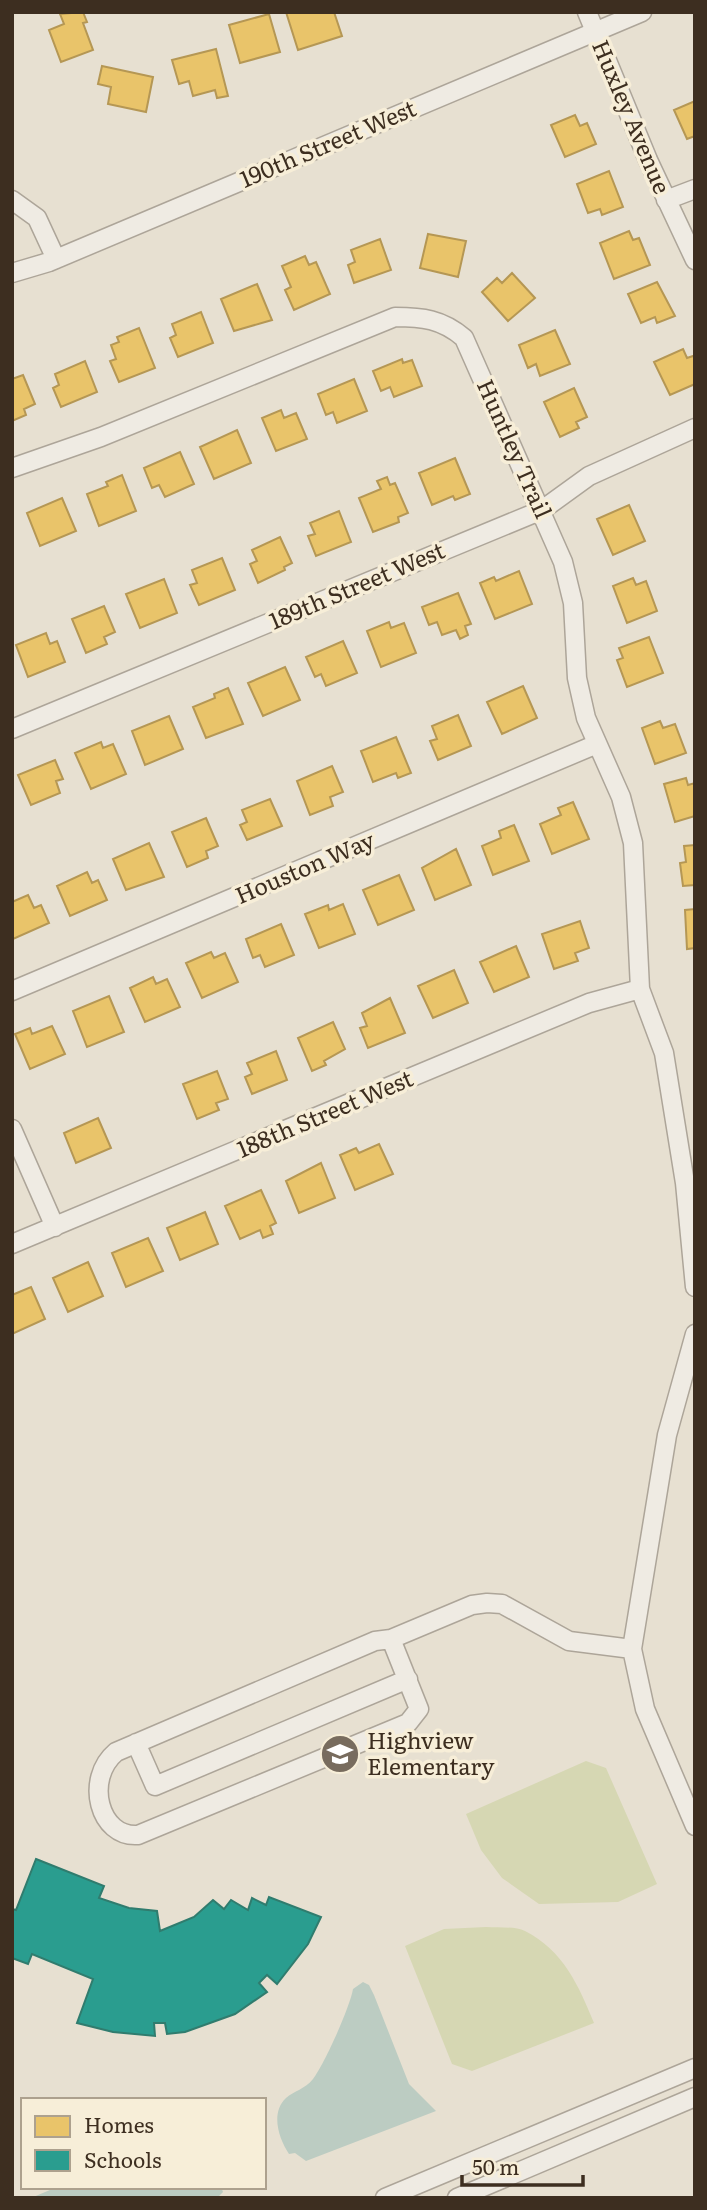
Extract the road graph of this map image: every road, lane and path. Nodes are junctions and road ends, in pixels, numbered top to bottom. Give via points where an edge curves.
1 (587, 12) edge
2 (642, 12) edge
3 (595, 32) junction
4 (695, 189) edge
5 (12, 200) edge
6 (667, 201) junction
7 (56, 259) junction
8 (695, 260) edge
9 (12, 273) edge
10 (695, 428) edge
11 (12, 468) edge
12 (542, 510) junction
13 (12, 729) edge
14 (597, 744) junction
15 (640, 989) junction
16 (12, 991) edge
17 (12, 1129) edge
18 (55, 1227) junction
19 (12, 1244) edge
20 (694, 1253) edge
21 (695, 1287) edge
22 (695, 1334) edge
23 (391, 1639) junction
24 (632, 1649) junction
25 (408, 1679) junction
26 (136, 1743) junction
27 (695, 1826) edge
28 (695, 2068) edge
29 (695, 2097) edge
30 (385, 2198) edge
31 (457, 2198) edge

1 - 3 street, Huxley Avenue
2 - 3 street, 190th Street West
3 - 6 street, Huxley Avenue
3 - 7 street, 190th Street West
4 - 6 street
5 - 7 street via 37,218
6 - 8 street, Huxley Avenue
7 - 9 street, 190th Street West
10 - 12 street, 189th Street West via 589,476
11 - 12 street, Huntley Trail via 102,437 394,317 427,317 450,325 464,338
12 - 13 street, 189th Street West
12 - 14 street, Huntley Trail via 564,562 573,603 576,678
14 - 15 street, Huntley Trail via 621,797 633,843
14 - 16 street, Houston Way
15 - 18 street, 188th Street West via 589,1003
15 - 20 street, Huntley Trail via 664,1053
17 - 18 street
18 - 19 street, 188th Street West
20 - 21 street, Huntley Trail
22 - 24 street via 667,1436
23 - 24 street via 487,1603 508,1607 569,1641
23 - 25 street
23 - 26 street via 375,1641
24 - 27 street via 645,1709
25 - 26 street via 155,1786
25 - 26 street via 419,1709 408,1723 130,1836 110,1822 97,1784 108,1759
28 - 30 street
29 - 31 street

